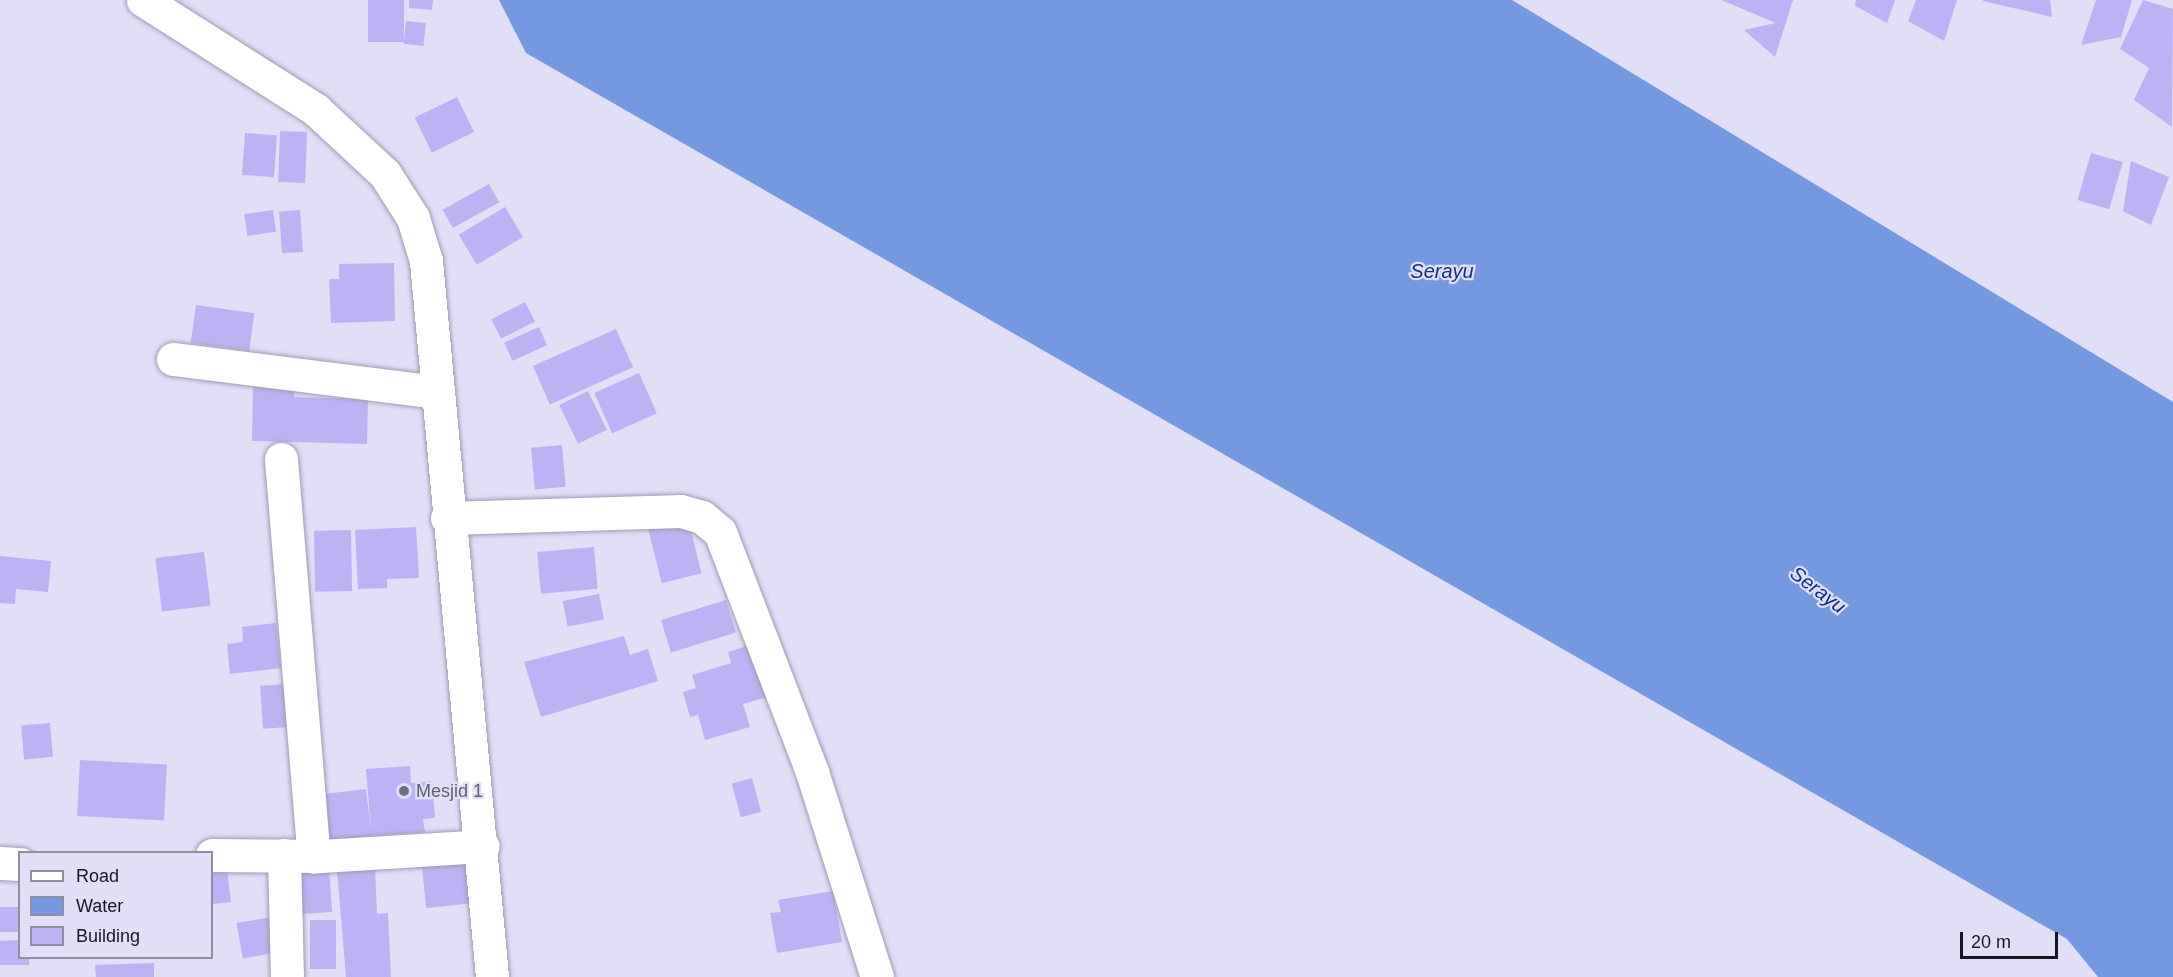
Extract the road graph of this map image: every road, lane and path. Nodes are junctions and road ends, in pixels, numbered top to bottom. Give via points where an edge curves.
1 (143, 0) edge
2 (173, 359) dead end
3 (438, 392) junction
4 (281, 459) dead end
5 (447, 518) junction
6 (483, 846) junction
7 (213, 855) edge
8 (299, 856) junction
9 (0, 863) edge
10 (18, 864) edge
11 (287, 977) edge
12 (492, 977) edge
13 (877, 977) edge

1 - 3 street via 316,110 385,174 413,218 426,261
2 - 3 street
3 - 5 street
4 - 8 street
5 - 6 street
5 - 13 street via 681,511 702,517 720,532 812,772
6 - 8 street
6 - 12 street
7 - 8 street
8 - 11 street
9 - 10 street

